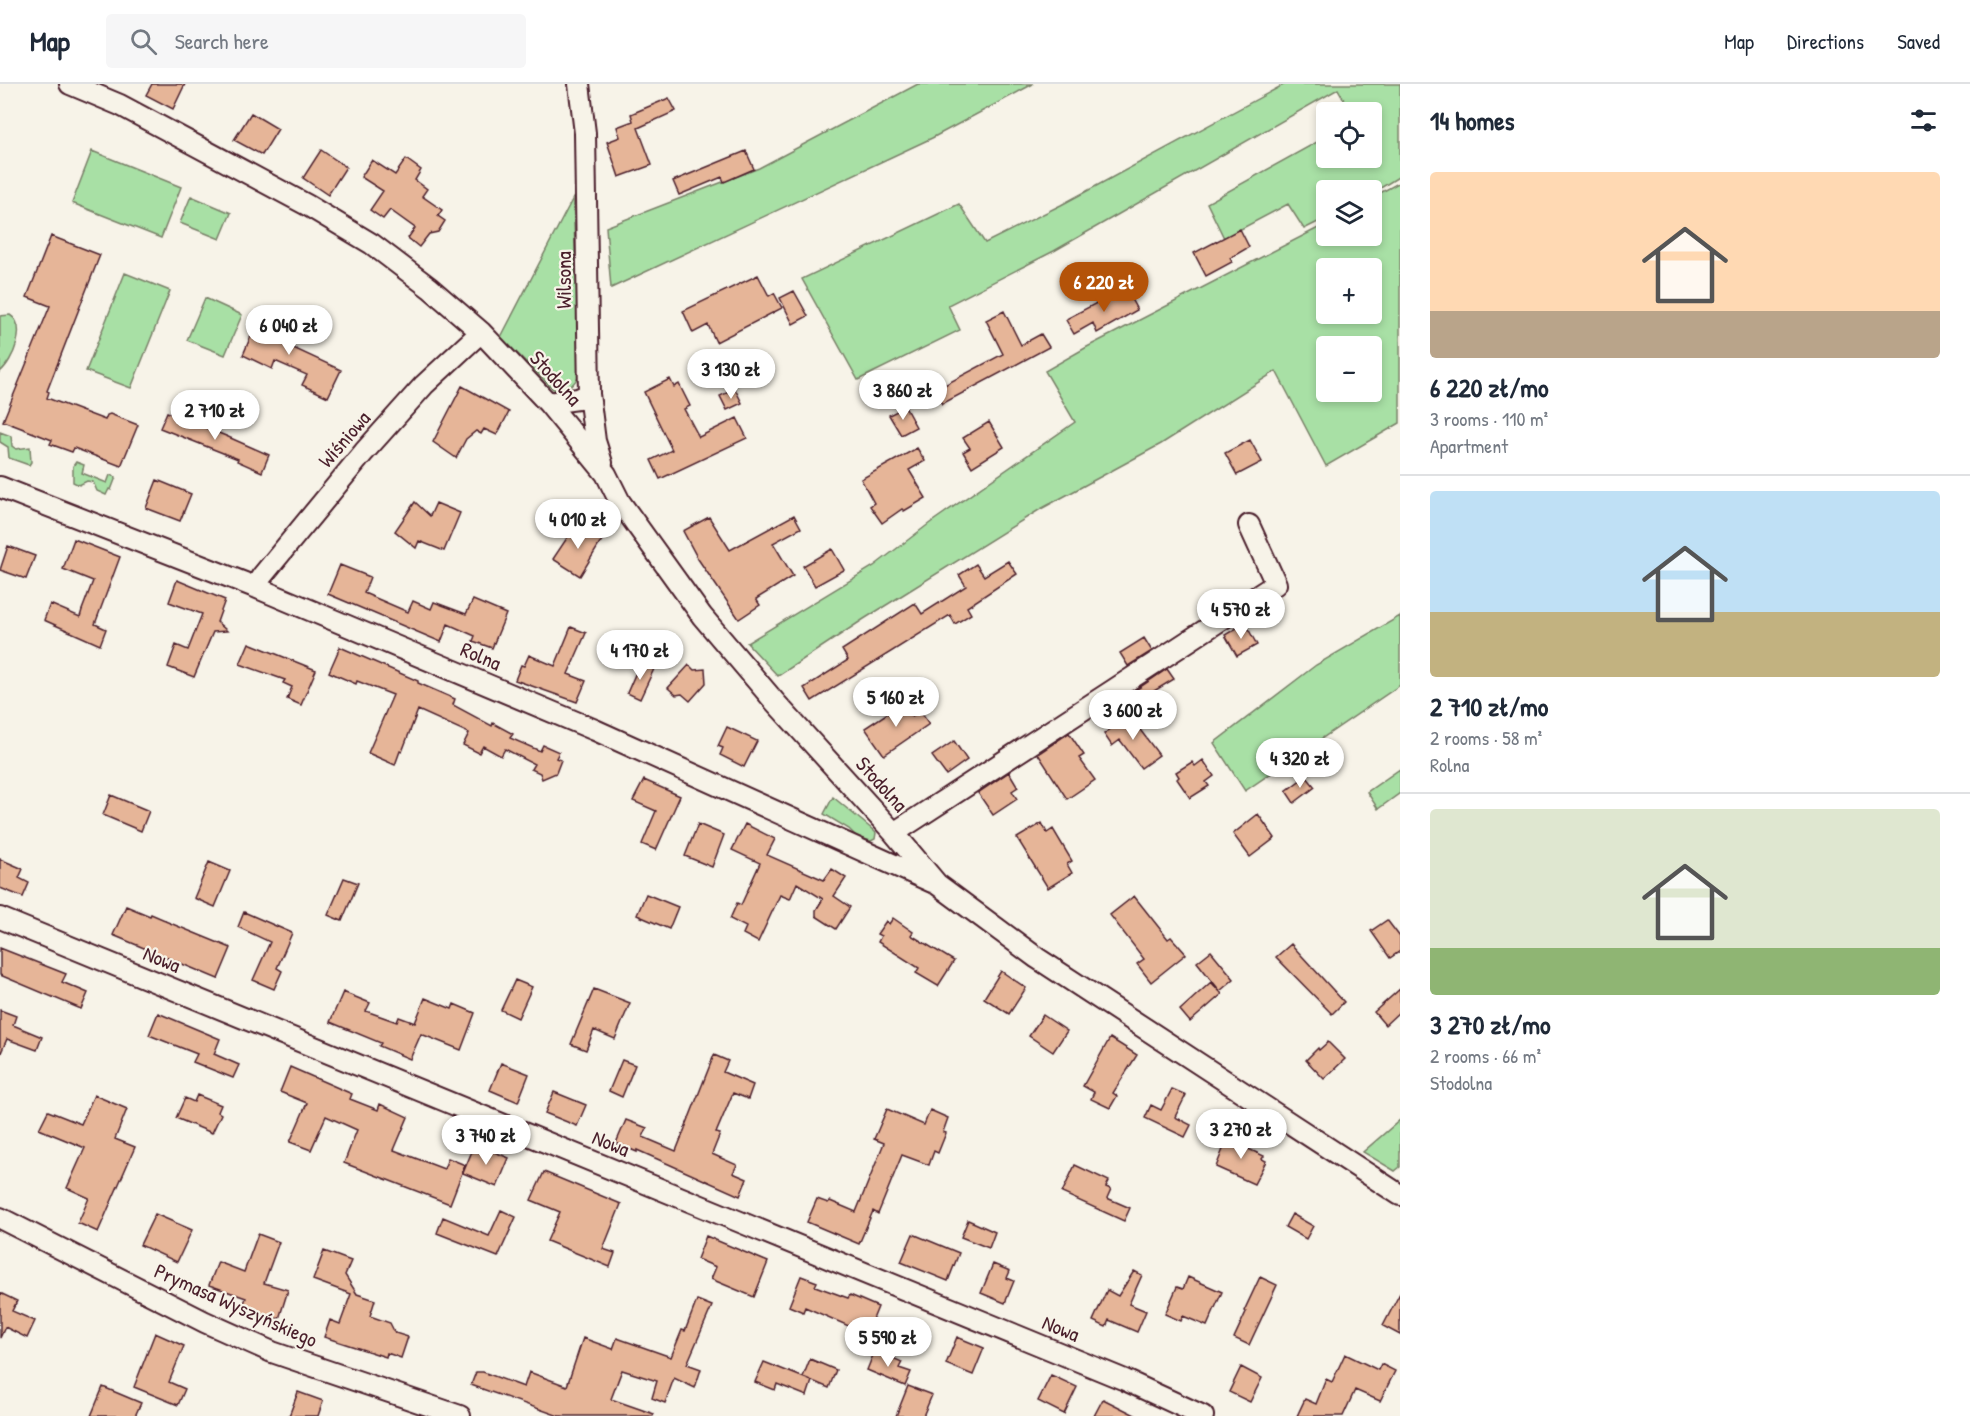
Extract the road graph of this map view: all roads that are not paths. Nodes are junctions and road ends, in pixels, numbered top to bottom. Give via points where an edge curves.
1 (70, 84) edge
2 (579, 84) edge
3 (481, 332) junction
4 (589, 394) junction
5 (548, 403) junction
6 (606, 474) junction
7 (0, 487) edge
8 (1249, 525) dead end
9 (255, 587) junction
10 (894, 833) junction
11 (937, 884) junction
12 (0, 918) edge
13 (1400, 1196) edge
14 (0, 1218) edge
15 (414, 1409) edge
16 (460, 1416) edge
17 (1203, 1416) edge

1 - 3 street, Stodolna via 120,105 372,244
2 - 4 street, Wilsona via 585,133
3 - 5 street, Stodolna
3 - 9 street, Wiśniowa via 424,385 364,452
4 - 5 street
4 - 6 street, Wilsona via 595,441
5 - 6 street, Stodolna
6 - 10 street, Stodolna via 620,502 702,615
7 - 9 street, Rolna
8 - 10 street, Stodolna via 1276,584
9 - 11 street, Rolna via 595,730
10 - 11 street, Stodolna
11 - 13 street, Stodolna via 1037,958
12 - 17 street, Nowa via 1103,1371
14 - 15 street, Prymasa Wyszyńskiego via 205,1322
15 - 16 street, Prymasa Wyszyńskiego

